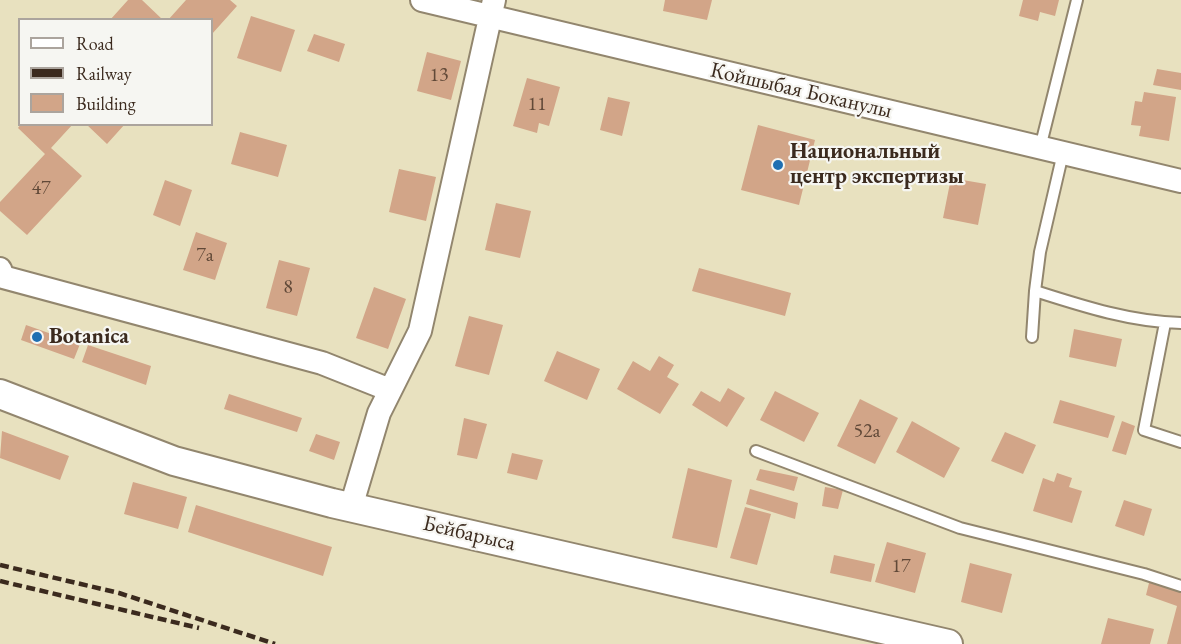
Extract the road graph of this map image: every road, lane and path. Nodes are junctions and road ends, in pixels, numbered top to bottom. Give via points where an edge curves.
1 (422, 0) edge
2 (1077, 0) edge
3 (492, 8) edge
4 (1040, 148) junction
5 (1063, 153) junction
6 (1181, 182) edge
7 (1, 278) edge
8 (1035, 291) junction
9 (1165, 323) junction
10 (1181, 323) edge
11 (1032, 338) dead end
12 (390, 390) junction
13 (0, 394) edge
14 (1181, 442) edge
15 (756, 451) dead end
16 (351, 507) junction
17 (1181, 586) edge
18 (948, 644) edge

1 - 3 street, Койшыбая Боканулы
2 - 4 lane
3 - 4 street, Койшыбая Боканулы
3 - 12 street via 420,331
4 - 5 street, Койшыбая Боканулы
5 - 6 street, Койшыбая Боканулы
5 - 8 lane
7 - 12 street via 322,363
8 - 9 lane via 1090,309
8 - 11 lane
9 - 10 lane
9 - 14 lane via 1144,430
12 - 16 street via 379,413
13 - 16 street, Бейбарыса via 174,461
15 - 17 lane via 960,528
16 - 18 street, Бейбарыса

